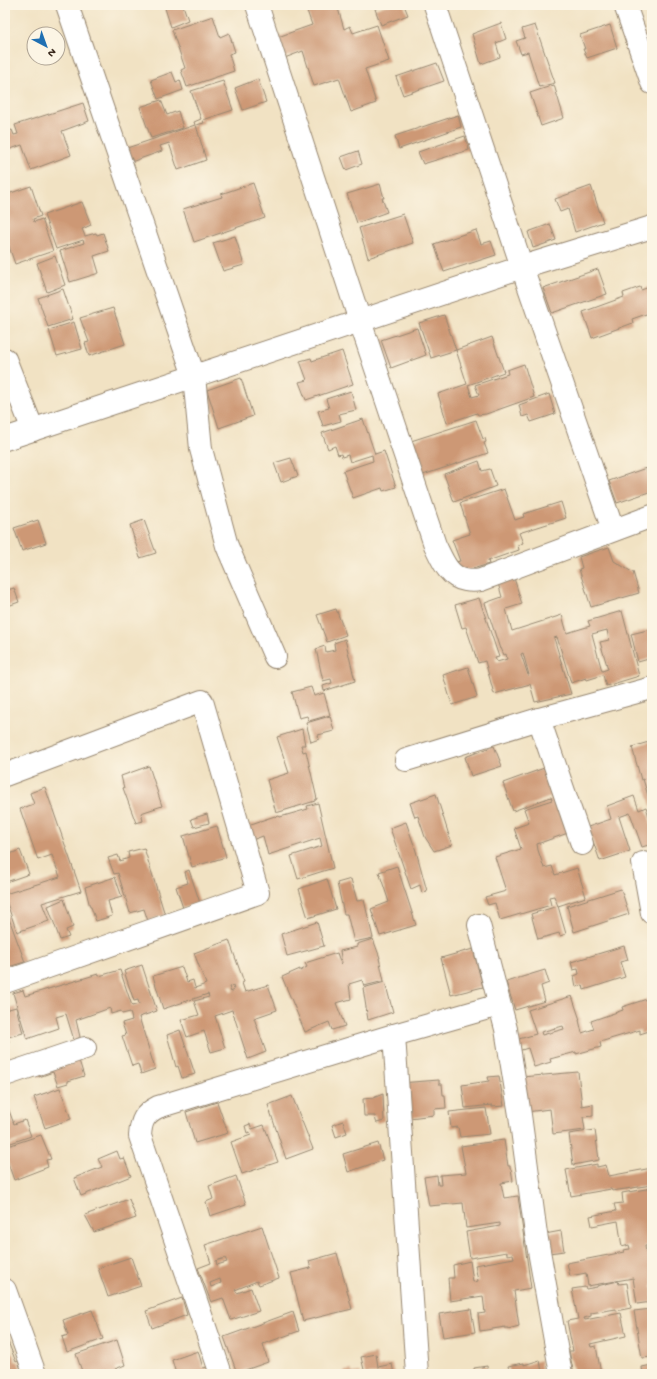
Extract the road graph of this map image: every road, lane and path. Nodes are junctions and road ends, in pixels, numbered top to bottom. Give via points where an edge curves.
1 (67, 5) edge
2 (257, 5) edge
3 (435, 5) edge
4 (625, 5) edge
5 (652, 83) edge
6 (652, 227) edge
7 (522, 267) junction
8 (360, 321) junction
9 (5, 358) edge
10 (194, 376) junction
11 (33, 430) junction
12 (5, 439) edge
13 (652, 516) edge
14 (613, 530) junction
15 (275, 657) dead end
16 (652, 688) edge
17 (539, 719) junction
18 (406, 760) dead end
19 (5, 775) edge
20 (582, 844) dead end
21 (643, 863) dead end
22 (652, 912) edge
23 (479, 925) dead end
24 (5, 982) edge
25 (499, 1005) junction
26 (394, 1036) junction
27 (85, 1048) dead end
28 (5, 1075) edge
29 (5, 1290) edge
30 (35, 1374) edge
31 (222, 1374) edge
32 (417, 1374) edge
33 (561, 1374) edge

1 - 10 street
2 - 8 street
3 - 7 street
4 - 5 street
6 - 7 street
7 - 8 street
7 - 14 street
8 - 10 street
8 - 14 street via 435,545 446,568 456,577 481,580
9 - 11 street
10 - 11 street
10 - 15 street via 202,449 228,546
11 - 12 street
13 - 14 street
16 - 17 street
17 - 18 street
17 - 20 street
19 - 24 street via 202,701 258,893
21 - 22 street
23 - 25 street
25 - 26 street
25 - 33 street via 507,1036 536,1234
26 - 31 street via 158,1107 144,1118 140,1136
26 - 32 street
27 - 28 street
29 - 30 street

